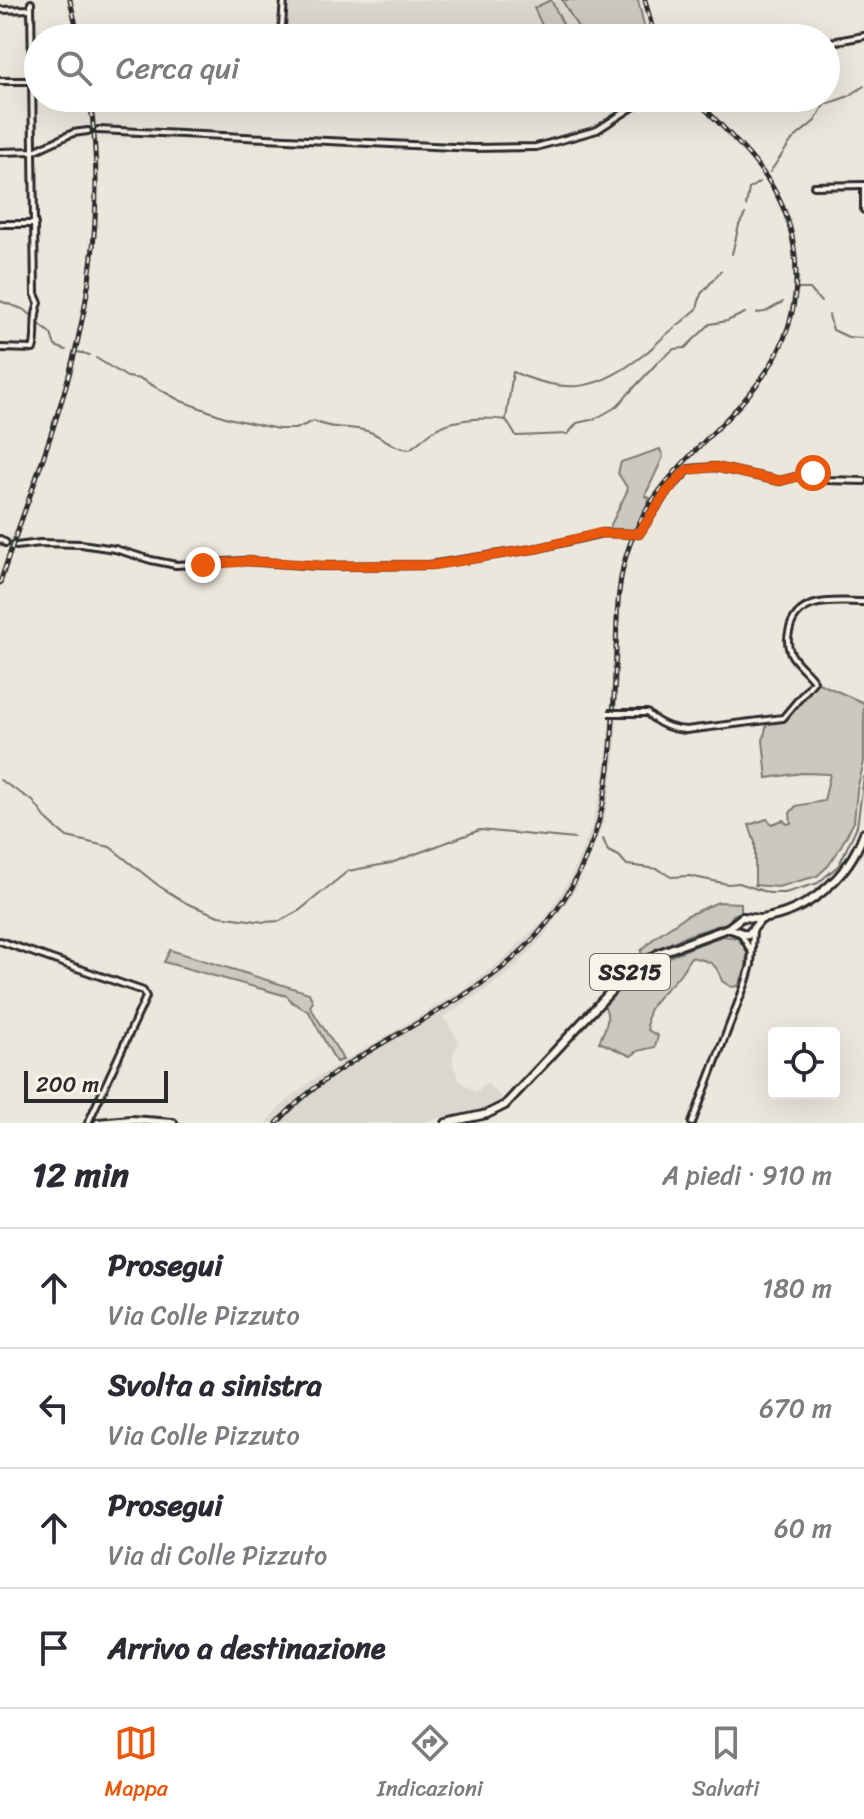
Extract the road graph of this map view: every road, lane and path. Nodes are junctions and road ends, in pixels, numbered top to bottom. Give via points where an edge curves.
1 (284, 0) edge
2 (0, 10) edge
3 (31, 24) edge
4 (282, 24) edge
5 (864, 36) edge
6 (840, 40) edge
7 (0, 81) edge
8 (24, 81) edge
9 (33, 112) edge
10 (626, 112) edge
11 (98, 130) dead end
12 (88, 131) dead end
13 (34, 151) junction
14 (0, 152) edge
15 (864, 184) edge
16 (814, 186) dead end
17 (864, 210) edge
18 (0, 224) edge
19 (35, 224) junction
20 (0, 348) edge
21 (864, 481) edge
22 (0, 539) edge
23 (6, 543) dead end
24 (16, 546) dead end
25 (864, 602) edge
26 (608, 713) dead end
27 (864, 833) edge
28 (751, 918) junction
29 (761, 919) junction
30 (738, 920) junction
31 (728, 928) junction
32 (754, 930) junction
33 (740, 933) junction
34 (0, 941) edge
35 (752, 953) junction
36 (88, 1123) edge
37 (98, 1123) edge
38 (173, 1123) edge
39 (446, 1123) edge
40 (692, 1123) edge

1 - 4 street
2 - 3 street via 31,6
5 - 6 street
7 - 8 street
9 - 13 street
10 - 11 street via 602,128 528,148
12 - 13 street
13 - 14 street
13 - 19 street
15 - 16 street
15 - 17 street
18 - 19 street
19 - 20 street via 35,344 28,350
21 - 24 street via 828,480 807,473 780,481 708,467 689,469 637,534 600,533 433,565 172,565 99,546
22 - 23 street
25 - 26 street, bridge via 819,602 796,616 788,637 790,653 814,683 783,718 686,730 672,729 647,713
27 - 29 main road via 829,887
28 - 29 main road
28 - 30 main road
28 - 32 main road
29 - 32 main road
30 - 31 main road
30 - 33 main road
31 - 33 main road
31 - 39 main road, SS215 via 647,960 618,982 505,1105
32 - 33 main road
32 - 35 street
33 - 35 street
34 - 36 street via 143,991 146,997
35 - 40 street via 742,996
37 - 38 main road

